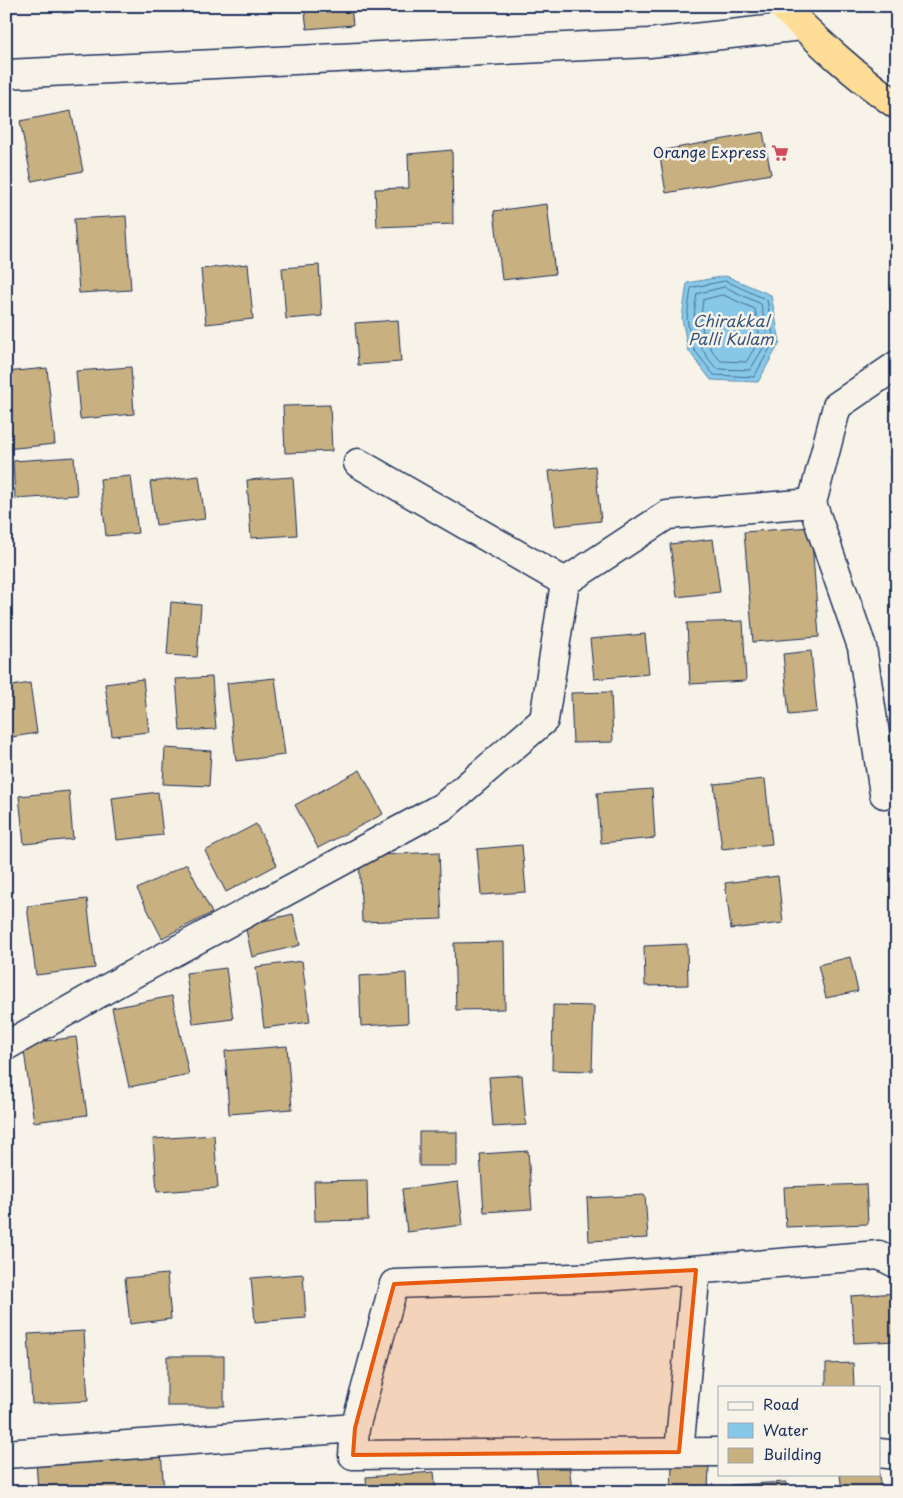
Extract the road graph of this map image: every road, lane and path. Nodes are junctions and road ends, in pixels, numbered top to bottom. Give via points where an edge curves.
1 (782, 6) edge
2 (802, 26) junction
3 (6, 74) edge
4 (897, 105) edge
5 (897, 365) edge
6 (358, 463) dead end
7 (812, 503) junction
8 (565, 582) junction
9 (884, 794) dead end
10 (6, 1046) edge
11 (897, 1264) edge
12 (696, 1270) junction
13 (355, 1428) junction
14 (679, 1452) junction
15 (718, 1452) edge
16 (880, 1453) edge
17 (6, 1454) edge
18 (897, 1455) edge

1 - 2 highway
2 - 3 street via 649,44
2 - 4 highway via 877,92
5 - 7 street via 837,406
6 - 8 street
7 - 8 street via 667,515
7 - 9 street via 862,647
8 - 10 street via 544,720 444,806
11 - 12 street via 879,1255
12 - 13 street via 603,1277 394,1284
12 - 14 street
13 - 14 street via 353,1455
13 - 17 street
14 - 15 street
16 - 18 street

